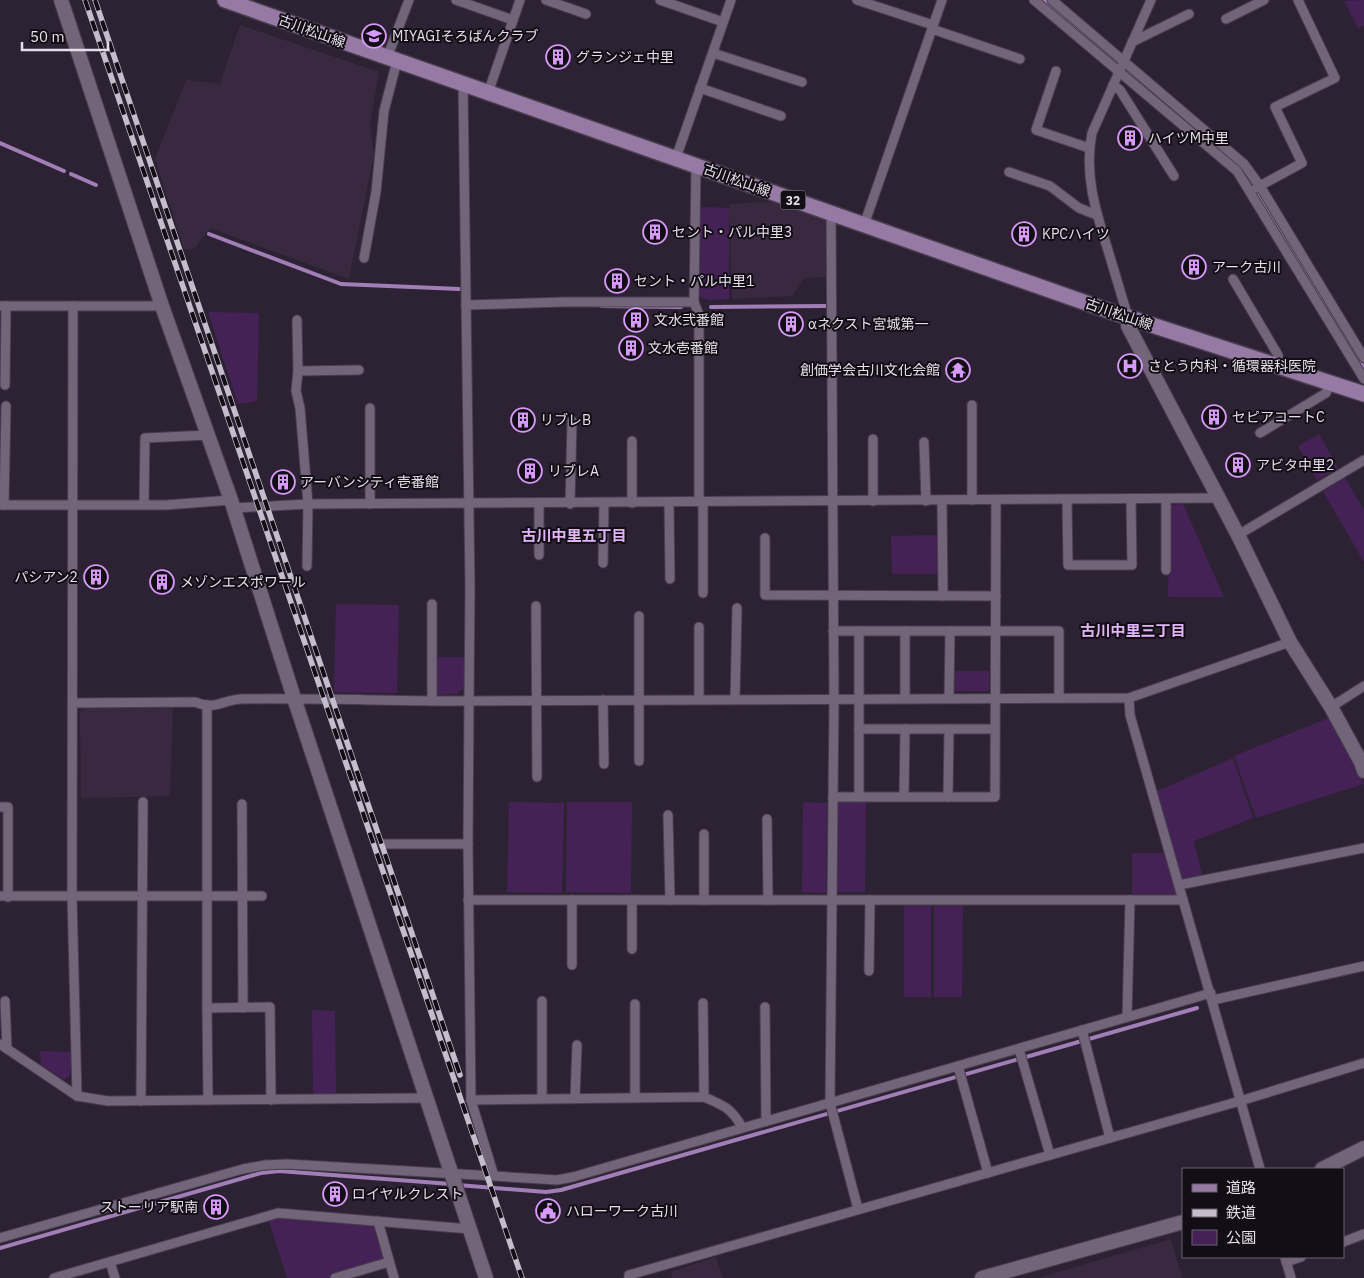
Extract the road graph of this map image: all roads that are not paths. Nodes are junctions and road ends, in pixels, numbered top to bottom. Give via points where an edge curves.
1 (61, 0) edge
2 (225, 0) edge
3 (409, 0) edge
4 (456, 0) edge
5 (520, 0) edge
6 (546, 0) edge
7 (660, 0) edge
8 (731, 0) edge
9 (857, 0) edge
10 (942, 0) edge
11 (1034, 0) edge
12 (1052, 0) edge
13 (1151, 0) edge
14 (1264, 0) edge
15 (1298, 0) edge
16 (586, 14) dead end
17 (1189, 14) dead end
18 (1226, 19) dead end
19 (513, 20) junction
20 (723, 22) junction
21 (933, 27) junction
22 (1132, 42) junction
23 (713, 53) junction
24 (392, 59) junction
25 (1020, 59) dead end
26 (1121, 66) junction
27 (1056, 71) dead end
28 (802, 82) dead end
29 (463, 84) junction
30 (1113, 85) junction
31 (700, 88) junction
32 (488, 93) junction
33 (781, 116) dead end
34 (1089, 148) junction
35 (676, 158) junction
36 (696, 166) junction
37 (1009, 172) dead end
38 (1174, 176) dead end
39 (1255, 188) junction
40 (831, 214) junction
41 (1097, 215) junction
42 (864, 225) junction
43 (364, 258) dead end
44 (1233, 279) dead end
45 (694, 302) junction
46 (466, 305) junction
47 (3, 306) edge
48 (73, 306) junction
49 (162, 306) junction
50 (1128, 317) junction
51 (297, 320) dead end
52 (1364, 358) edge
53 (1279, 366) junction
54 (358, 370) dead end
55 (298, 371) junction
56 (1364, 379) edge
57 (1330, 383) junction
58 (5, 384) dead end
59 (1364, 394) edge
60 (972, 405) dead end
61 (6, 406) dead end
62 (370, 408) dead end
63 (572, 421) dead end
64 (1260, 433) dead end
65 (208, 435) junction
66 (873, 439) dead end
67 (632, 441) dead end
68 (924, 442) dead end
69 (1364, 460) edge
70 (1218, 498) junction
71 (1131, 499) junction
72 (1166, 499) junction
73 (942, 500) junction
74 (972, 500) junction
75 (996, 500) junction
76 (1067, 500) junction
77 (832, 501) junction
78 (873, 501) junction
79 (926, 501) junction
80 (701, 502) junction
81 (604, 503) junction
82 (632, 503) junction
83 (669, 503) junction
84 (2, 504) edge
85 (74, 504) junction
86 (144, 504) junction
87 (233, 504) junction
88 (308, 504) junction
89 (370, 504) junction
90 (468, 504) junction
91 (539, 504) junction
92 (570, 504) junction
93 (1238, 535) junction
94 (765, 538) dead end
95 (539, 555) dead end
96 (603, 563) dead end
97 (307, 566) dead end
98 (1166, 570) dead end
99 (670, 579) dead end
100 (703, 593) dead end
101 (833, 596) junction
102 (943, 596) junction
103 (996, 596) junction
104 (432, 604) dead end
105 (536, 606) dead end
106 (737, 608) dead end
107 (640, 616) dead end
108 (699, 627) dead end
109 (833, 631) junction
110 (859, 631) junction
111 (905, 631) junction
112 (950, 631) junction
113 (996, 631) junction
114 (1290, 642) junction
115 (1364, 686) edge
116 (294, 698) junction
117 (904, 698) junction
118 (949, 698) junction
119 (995, 698) junction
120 (1059, 698) junction
121 (1128, 698) junction
122 (735, 699) junction
123 (834, 699) junction
124 (859, 699) junction
125 (603, 700) junction
126 (640, 700) junction
127 (698, 700) junction
128 (432, 701) junction
129 (468, 701) junction
130 (537, 701) junction
131 (73, 703) junction
132 (207, 705) junction
133 (1331, 706) junction
134 (859, 729) junction
135 (905, 729) junction
136 (949, 729) junction
137 (995, 729) junction
138 (640, 761) dead end
139 (604, 764) dead end
140 (1364, 771) edge
141 (537, 777) dead end
142 (833, 797) junction
143 (904, 797) junction
144 (948, 797) junction
145 (859, 798) junction
146 (143, 802) dead end
147 (242, 804) dead end
148 (0, 807) edge
149 (668, 815) dead end
150 (767, 819) dead end
151 (704, 834) dead end
152 (383, 844) dead end
153 (468, 844) junction
154 (1364, 848) edge
155 (1179, 886) junction
156 (4, 896) edge
157 (72, 896) junction
158 (142, 896) junction
159 (242, 896) junction
160 (262, 896) dead end
161 (207, 897) junction
162 (468, 900) junction
163 (572, 900) junction
164 (632, 900) junction
165 (670, 900) junction
166 (704, 900) junction
167 (768, 900) junction
168 (832, 900) junction
169 (870, 900) junction
170 (1130, 900) junction
171 (1183, 900) junction
172 (632, 949) dead end
173 (572, 964) dead end
174 (1364, 966) edge
175 (869, 971) dead end
176 (1212, 997) junction
177 (5, 1001) dead end
178 (542, 1001) dead end
179 (703, 1003) dead end
180 (635, 1004) dead end
181 (765, 1006) dead end
182 (207, 1008) junction
183 (243, 1008) junction
184 (1127, 1017) junction
185 (1084, 1038) junction
186 (577, 1045) dead end
187 (4, 1046) edge
188 (1021, 1056) junction
189 (1364, 1063) edge
190 (960, 1073) junction
191 (77, 1096) junction
192 (635, 1096) junction
193 (704, 1096) junction
194 (426, 1098) junction
195 (542, 1098) junction
196 (575, 1098) junction
197 (208, 1100) junction
198 (271, 1100) junction
199 (471, 1100) junction
200 (141, 1101) junction
201 (1240, 1101) junction
202 (831, 1109) junction
203 (766, 1121) junction
204 (742, 1127) junction
205 (1110, 1138) junction
206 (1364, 1148) edge
207 (1050, 1155) junction
208 (1260, 1168) edge
209 (1324, 1168) edge
210 (988, 1173) junction
211 (494, 1176) junction
212 (454, 1181) junction
213 (858, 1209) junction
214 (378, 1221) junction
215 (1182, 1222) edge
216 (470, 1229) junction
217 (1364, 1234) edge
218 (0, 1238) edge
219 (1344, 1242) edge
220 (1285, 1260) edge
221 (110, 1262) junction
222 (389, 1262) junction
223 (54, 1278) edge
224 (114, 1278) edge
225 (335, 1278) edge
226 (394, 1278) edge
227 (486, 1278) edge
228 (629, 1278) edge
229 (982, 1278) edge
230 (1291, 1278) edge

1 - 49 street
2 - 24 main road, 古川松山線 / 32
3 - 24 street
4 - 19 street
5 - 19 street
6 - 16 street
7 - 20 street
8 - 20 street
9 - 21 street
10 - 21 street
11 - 26 street
12 - 26 street
13 - 22 street
14 - 18 street
15 - 39 street via 1335,78 1275,107 1302,163
17 - 22 street
19 - 32 street
20 - 23 street
21 - 25 street
21 - 42 street
22 - 26 street
23 - 28 street
23 - 31 street
24 - 29 main road, 古川松山線 / 32
24 - 43 street via 376,192
26 - 30 street
26 - 39 street
27 - 34 street via 1036,130
29 - 32 main road, 古川松山線 / 32
29 - 46 street
30 - 34 street via 1092,133
30 - 38 street via 1120,90
31 - 33 street
31 - 35 street
32 - 35 main road, 古川松山線 / 32
34 - 41 street via 1089,175
35 - 36 main road, 古川松山線 / 32
36 - 40 main road, 古川松山線 / 32
36 - 45 street
37 - 41 street via 1050,186 1078,208
39 - 52 street
39 - 56 street
40 - 42 main road, 古川松山線 / 32
40 - 77 street
41 - 50 street
42 - 50 main road, 古川松山線 / 32
44 - 53 street via 1278,355
45 - 46 street
45 - 80 street via 699,315
46 - 90 street
47 - 48 street
47 - 58 street
48 - 49 street
48 - 85 street
49 - 65 street
50 - 53 main road, 古川松山線 / 32
50 - 70 street via 1128,326
51 - 55 street
53 - 57 main road, 古川松山線 / 32
54 - 55 street
55 - 88 street via 296,391
57 - 59 main road, 古川松山線 / 32
57 - 64 street via 1326,393
60 - 74 street
61 - 84 street
62 - 89 street
63 - 92 street
65 - 86 street via 146,438
65 - 87 street
66 - 78 street
67 - 82 street
68 - 79 street
69 - 93 street
70 - 72 street
70 - 93 street
71 - 72 street
71 - 76 street
71 - 76 street via 1132,564 1068,565
72 - 98 street
73 - 74 street
73 - 79 street
73 - 102 street
74 - 75 street
75 - 76 street
75 - 103 street
77 - 78 street
77 - 80 street
77 - 101 street
78 - 79 street
80 - 83 street
80 - 100 street
81 - 82 street
81 - 92 street
81 - 96 street
82 - 83 street
83 - 99 street
84 - 85 street
85 - 86 street
85 - 131 street
86 - 87 street
87 - 88 street
87 - 116 street
88 - 89 street
88 - 97 street
89 - 90 street
90 - 91 street
90 - 129 street
91 - 92 street
91 - 95 street
93 - 114 street
94 - 101 street via 765,595
101 - 102 street
101 - 109 street
102 - 103 street
103 - 113 street
104 - 128 street
105 - 130 street
106 - 122 street
107 - 126 street
108 - 127 street
109 - 110 street
109 - 123 street
110 - 111 street
110 - 124 street
111 - 112 street
111 - 117 street
112 - 113 street
112 - 118 street
113 - 119 street
113 - 120 street via 1059,631
114 - 121 street
114 - 133 street
115 - 133 street
116 - 128 street
116 - 132 street via 236,699 220,705
116 - 194 street
117 - 118 street
117 - 124 street
118 - 119 street
119 - 120 street
119 - 137 street
120 - 121 street
121 - 155 street via 1130,715
122 - 123 street
122 - 127 street
123 - 124 street
123 - 142 street
124 - 134 street
125 - 126 street
125 - 130 street
125 - 139 street
126 - 127 street
126 - 138 street
128 - 129 street
129 - 130 street
129 - 153 street
130 - 141 street
131 - 132 street via 194,702
131 - 157 street
132 - 161 street
133 - 140 street
134 - 135 street
134 - 145 street
135 - 136 street
135 - 143 street
136 - 137 street
136 - 144 street
137 - 144 street via 995,797
142 - 145 street
142 - 168 street
143 - 144 street
143 - 145 street
146 - 158 street
147 - 159 street
148 - 156 street via 8,807
149 - 165 street
150 - 167 street
151 - 166 street
152 - 153 street
153 - 162 street
154 - 155 street
155 - 171 street
156 - 157 street
157 - 158 street
157 - 191 street
158 - 161 street
158 - 200 street
159 - 160 street
159 - 161 street
159 - 183 street
161 - 182 street
162 - 163 street
162 - 199 street
163 - 164 street
163 - 173 street
164 - 165 street
164 - 172 street
165 - 166 street
166 - 167 street
167 - 168 street
168 - 169 street
168 - 202 street
169 - 170 street
169 - 175 street
170 - 171 street
170 - 184 street
171 - 176 street
174 - 176 street
176 - 184 street
176 - 201 street
177 - 187 street
178 - 195 street
179 - 193 street
180 - 192 street
181 - 203 street
182 - 183 street
182 - 197 street
183 - 198 street via 270,1007
184 - 185 street
185 - 188 street
185 - 205 street
186 - 196 street
187 - 191 street
188 - 190 street
188 - 207 street
189 - 201 street
190 - 202 street
190 - 210 street
191 - 200 street via 108,1101
192 - 193 street
192 - 196 street
193 - 204 street via 734,1114
194 - 198 street
194 - 212 street
195 - 196 street
195 - 199 street
197 - 198 street
197 - 200 street
199 - 211 street
201 - 205 street
201 - 208 street
202 - 203 street
202 - 213 street
203 - 204 street
204 - 211 street via 557,1180
205 - 207 street
206 - 209 street
207 - 210 street
210 - 213 street
211 - 212 street
212 - 216 street
212 - 218 street via 265,1164
213 - 228 street via 628,1275
214 - 216 street
214 - 221 street via 278,1213
214 - 222 street
215 - 229 street
216 - 227 street
217 - 219 street
220 - 230 street
221 - 223 street
221 - 224 street
222 - 225 street
222 - 226 street

